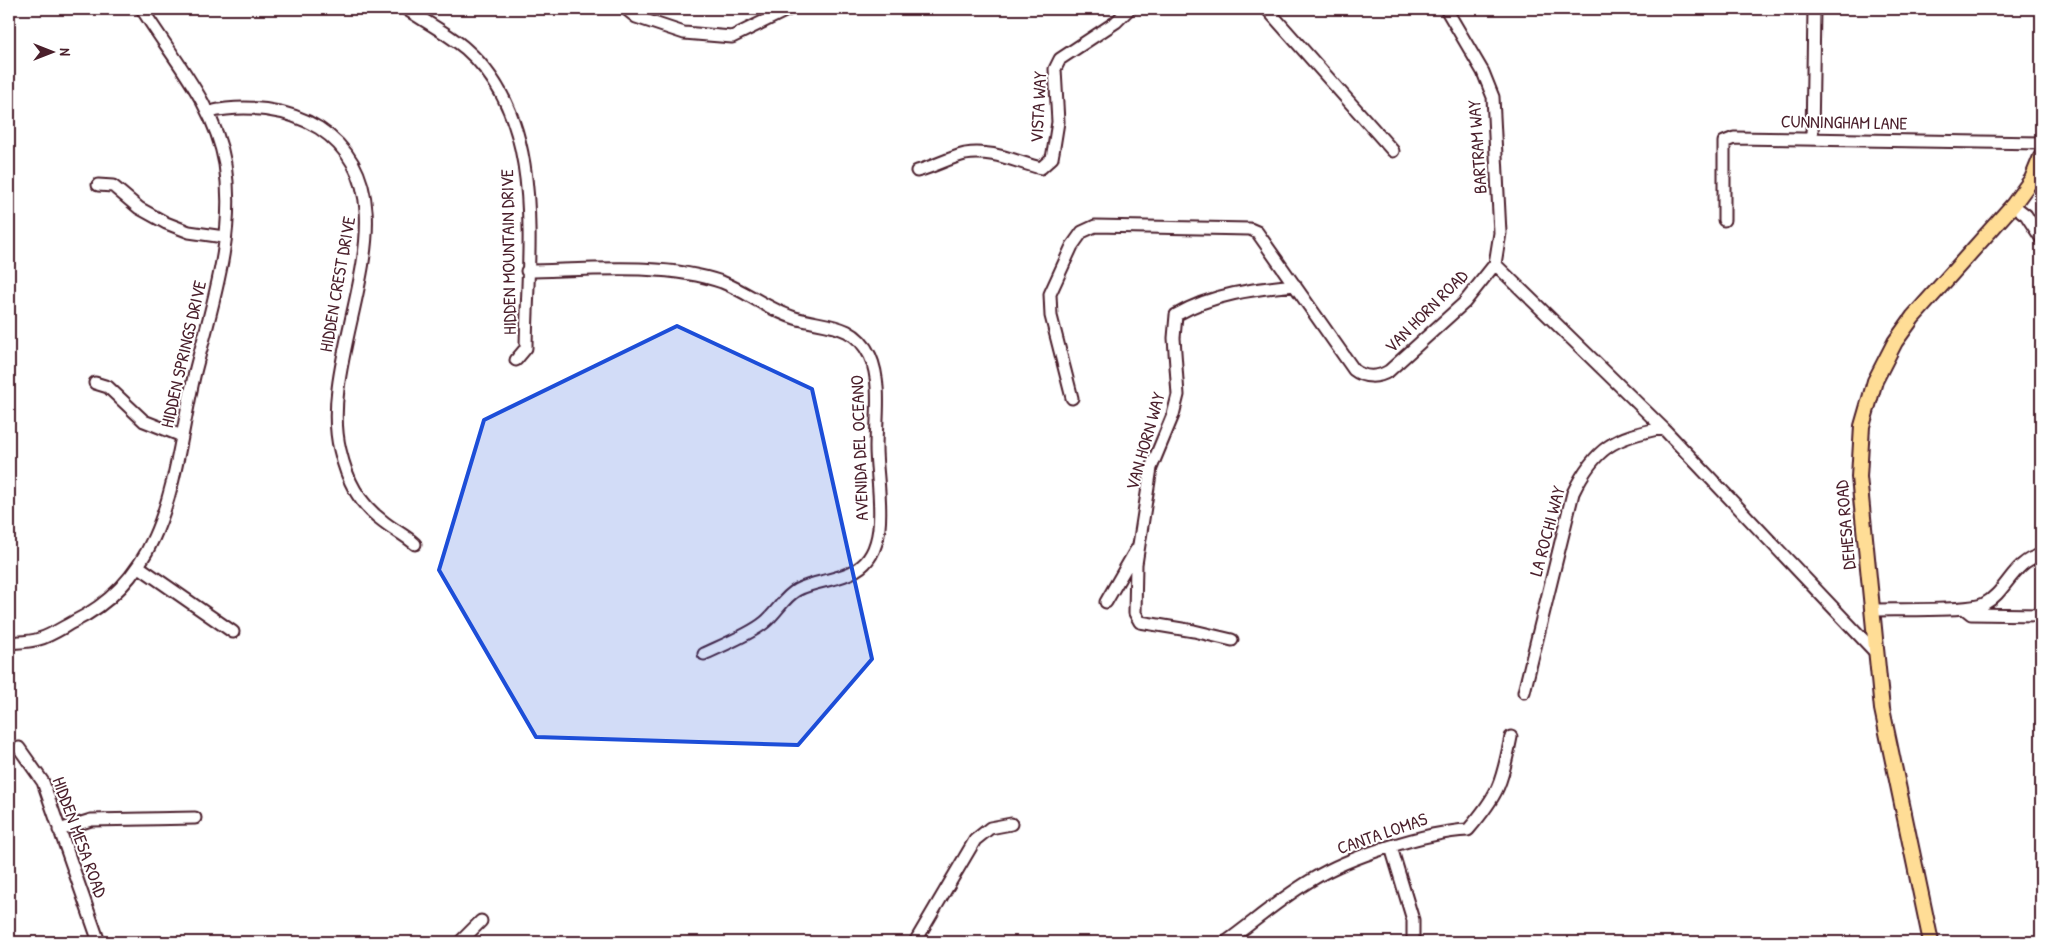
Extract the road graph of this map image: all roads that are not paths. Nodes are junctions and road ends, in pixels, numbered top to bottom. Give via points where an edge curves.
1 (142, 9) edge
2 (406, 9) edge
3 (626, 9) edge
4 (789, 9) edge
5 (1129, 9) edge
6 (1267, 9) edge
7 (1446, 9) edge
8 (1814, 9) edge
9 (210, 112) junction
10 (1812, 138) junction
11 (2041, 143) edge
12 (1393, 151) dead end
13 (2041, 157) edge
14 (917, 171) dead end
15 (98, 185) dead end
16 (2013, 205) junction
17 (1724, 220) dead end
18 (224, 237) junction
19 (2041, 238) edge
20 (1495, 264) junction
21 (527, 272) junction
22 (1295, 285) junction
23 (516, 360) dead end
24 (95, 383) dead end
25 (1072, 398) dead end
26 (1663, 428) junction
27 (182, 436) junction
28 (415, 544) dead end
29 (1139, 545) junction
30 (2041, 555) edge
31 (138, 566) junction
32 (1106, 602) dead end
33 (1963, 608) junction
34 (1872, 610) junction
35 (2041, 614) edge
36 (233, 632) dead end
37 (1232, 640) dead end
38 (9, 643) edge
39 (704, 654) dead end
40 (1877, 654) junction
41 (1524, 692) dead end
42 (1511, 737) dead end
43 (19, 748) dead end
44 (195, 818) dead end
45 (1011, 824) dead end
46 (59, 830) junction
47 (1390, 847) junction
48 (480, 922) dead end
49 (99, 942) edge
50 (460, 942) edge
51 (915, 942) edge
52 (1226, 942) edge
53 (1414, 942) edge
54 (1931, 942) edge

1 - 9 street, HIDDEN SPRINGS DRIVE
2 - 21 street, HIDDEN MOUNTAIN DRIVE via 466,49 490,78 508,110 520,142 527,175
3 - 4 street via 636,17 684,32 732,37
5 - 14 street, VISTA WAY via 1116,22 1060,59 1055,69 1058,122 1054,147 1052,158 1041,168 980,153 965,154
6 - 12 street
7 - 20 street, BARTRAM WAY via 1483,72 1493,97 1500,233
8 - 10 street
9 - 18 street, HIDDEN SPRINGS DRIVE via 226,179
9 - 28 street, HIDDEN CREST DRIVE via 250,108 305,121 341,147 359,176 366,197 368,231 338,383 335,418 338,442 358,498 382,521
10 - 11 street, CUNNINGHAM LANE
10 - 17 street, CUNNINGHAM LANE via 1734,138 1724,142
13 - 16 main road, DEHESA ROAD via 2032,179
15 - 18 street via 113,186 139,208 166,224 189,232
16 - 19 street via 2026,215
16 - 34 main road, DEHESA ROAD via 1913,317 1887,354 1870,395 1862,426 1859,460
18 - 27 street, HIDDEN SPRINGS DRIVE via 216,294
20 - 22 street, VAN HORN ROAD via 1464,303 1383,375 1369,376 1354,370
20 - 26 street
21 - 23 street, HIDDEN MOUNTAIN DRIVE via 526,348
21 - 39 street, AVENIDA DEL OCEANO via 627,269 697,275 723,282 794,318 840,327 860,342 870,356 876,387 876,468 881,522 876,546 856,570 797,590 764,623
22 - 25 street, VAN HORN ROAD via 1261,236 1250,229 1095,226 1082,232 1050,294 1051,316
22 - 29 street, VAN HORN WAY via 1253,289 1195,304 1176,315 1174,338 1178,396 1151,468
24 - 27 street via 108,387 144,421
26 - 40 street
26 - 41 street, LA ROCHI WAY via 1629,434 1602,450 1580,477 1573,492
27 - 31 street, HIDDEN SPRINGS DRIVE via 164,515
29 - 32 street, VAN HORN WAY
29 - 37 street via 1135,613 1140,622
30 - 33 street via 2024,563 2001,592 1985,603
31 - 36 street
31 - 38 street, HIDDEN SPRINGS DRIVE via 118,591 86,617 39,640
33 - 34 street
33 - 35 street via 1971,614
34 - 40 main road, DEHESA ROAD
40 - 54 main road, DEHESA ROAD via 1882,709
42 - 47 street, CANTA LOMAS via 1499,788 1468,830 1444,831
43 - 46 street, HIDDEN MESA ROAD via 44,782
44 - 46 street via 90,820
45 - 51 street via 990,828 975,840
46 - 49 street, HIDDEN MESA ROAD
47 - 52 street, CANTA LOMAS via 1314,878
47 - 53 street via 1413,920
48 - 50 street

